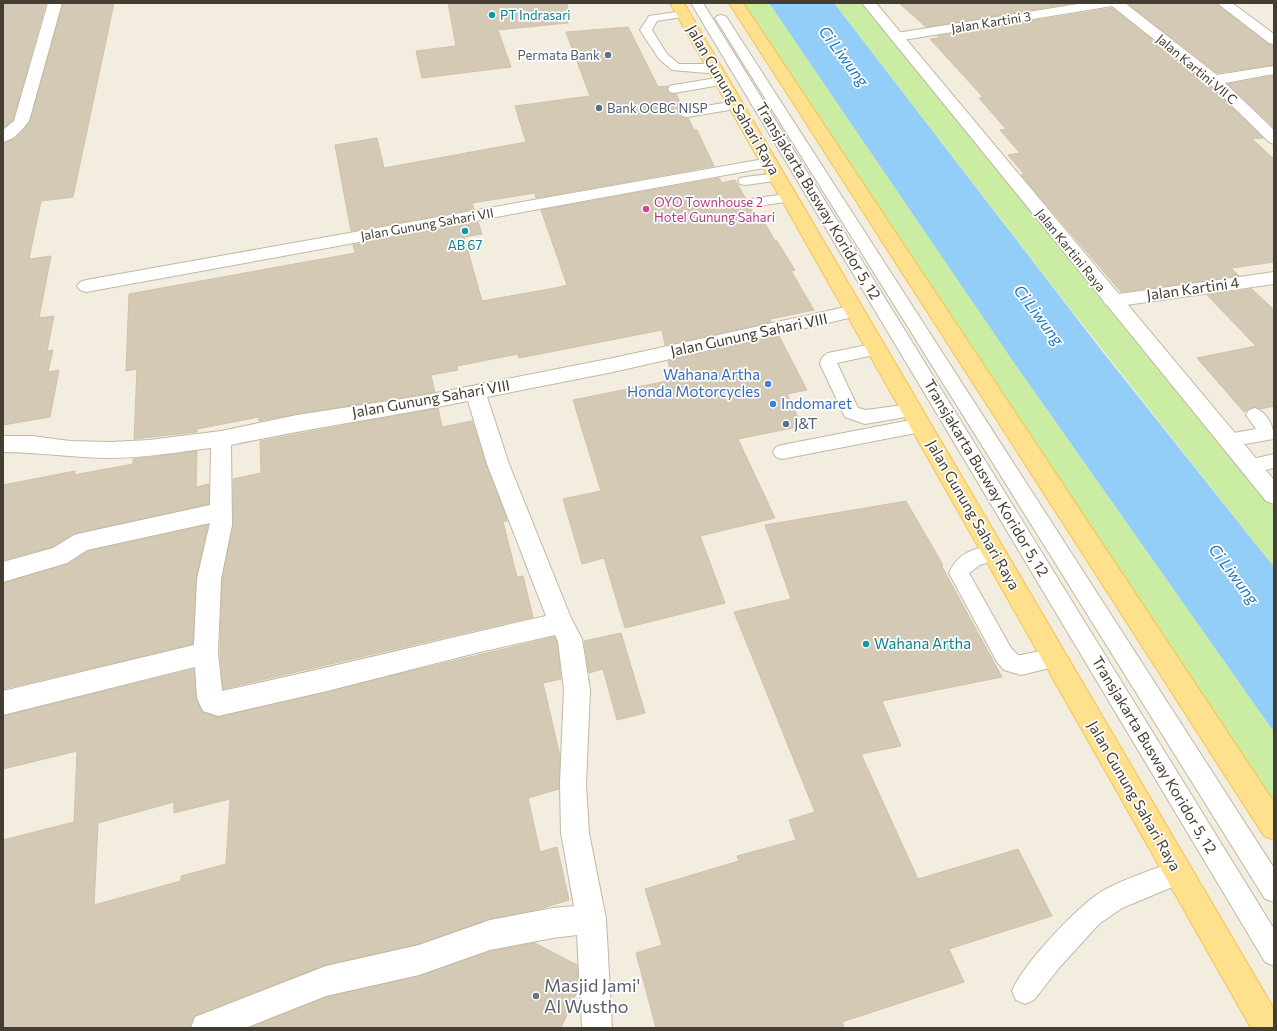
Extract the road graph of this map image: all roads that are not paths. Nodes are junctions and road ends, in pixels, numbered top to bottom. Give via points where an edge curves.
1 (55, 3) edge
2 (712, 3) edge
3 (736, 3) edge
4 (869, 3) edge
5 (1108, 3) edge
6 (1117, 3) edge
7 (1224, 3) edge
8 (686, 7) edge
9 (897, 37) junction
10 (1274, 40) edge
11 (1274, 70) edge
12 (718, 74) junction
13 (1214, 80) junction
14 (674, 89) dead end
15 (736, 106) junction
16 (687, 113) dead end
17 (3, 137) edge
18 (1274, 139) edge
19 (773, 170) junction
20 (744, 181) dead end
21 (788, 198) junction
22 (757, 202) dead end
23 (1274, 278) edge
24 (86, 286) dead end
25 (1112, 301) junction
26 (855, 311) junction
27 (877, 349) junction
28 (475, 392) junction
29 (1255, 415) dead end
30 (916, 418) junction
31 (221, 439) junction
32 (3, 444) edge
33 (1274, 445) edge
34 (782, 452) dead end
35 (1239, 453) junction
36 (1274, 461) edge
37 (1274, 495) edge
38 (221, 512) junction
39 (994, 552) junction
40 (3, 572) edge
41 (561, 623) junction
42 (206, 653) junction
43 (1055, 658) junction
44 (3, 703) edge
45 (1274, 826) edge
46 (1178, 872) junction
47 (1274, 890) edge
48 (591, 919) junction
49 (1274, 953) edge
50 (1025, 991) dead end
51 (206, 1028) edge
52 (596, 1028) edge
53 (1268, 1028) edge

1 - 17 street via 21,122
2 - 47 lane, Transjakarta Busway Koridor 5, 12
3 - 45 main road
4 - 9 street, Jalan Kartini Raya
5 - 9 street, Jalan Kartini 3
6 - 13 street, Jalan Kartini VII C
7 - 10 street
8 - 12 main road, Jalan Gunung Sahari Raya
8 - 12 lane via 653,18 646,30 663,56 676,67 707,69
8 - 49 lane, Transjakarta Busway Koridor 5, 12
9 - 25 street, Jalan Kartini Raya
11 - 13 street
12 - 14 lane
12 - 15 main road, Jalan Gunung Sahari Raya
13 - 18 street, Jalan Kartini VII C
15 - 16 lane
15 - 19 main road, Jalan Gunung Sahari Raya
19 - 20 lane
19 - 21 main road, Jalan Gunung Sahari Raya
19 - 24 street, Jalan Gunung Sahari VII
21 - 22 lane
21 - 26 main road, Jalan Gunung Sahari Raya
23 - 25 street, Jalan Kartini 4
25 - 35 street, Jalan Kartini Raya
26 - 27 main road, Jalan Gunung Sahari Raya
26 - 28 street, Jalan Gunung Sahari VIII via 613,365
27 - 30 main road, Jalan Gunung Sahari Raya
27 - 30 lane via 834,357 828,364 851,412 865,417
28 - 31 street, Jalan Gunung Sahari VIII
28 - 41 street via 498,464
29 - 35 lane via 1270,434
30 - 34 lane
30 - 39 main road, Jalan Gunung Sahari Raya
31 - 32 street, Jalan Gunung Sahari VIII via 111,450
31 - 38 street
33 - 35 lane
35 - 36 lane
35 - 37 street, Jalan Kartini Raya
38 - 40 street via 82,542 59,556
38 - 42 street via 221,525 209,579
39 - 43 main road, Jalan Gunung Sahari Raya
39 - 43 lane via 968,562 958,573 1004,655 1012,663 1021,665
41 - 42 street via 218,704 212,703 210,698
41 - 48 street via 570,639 577,690 573,784 575,833
42 - 44 street
43 - 46 main road, Jalan Gunung Sahari Raya
46 - 50 lane via 1113,899 1090,915
46 - 53 main road, Jalan Gunung Sahari Raya
48 - 51 street via 490,935 419,960 326,981
48 - 52 street

